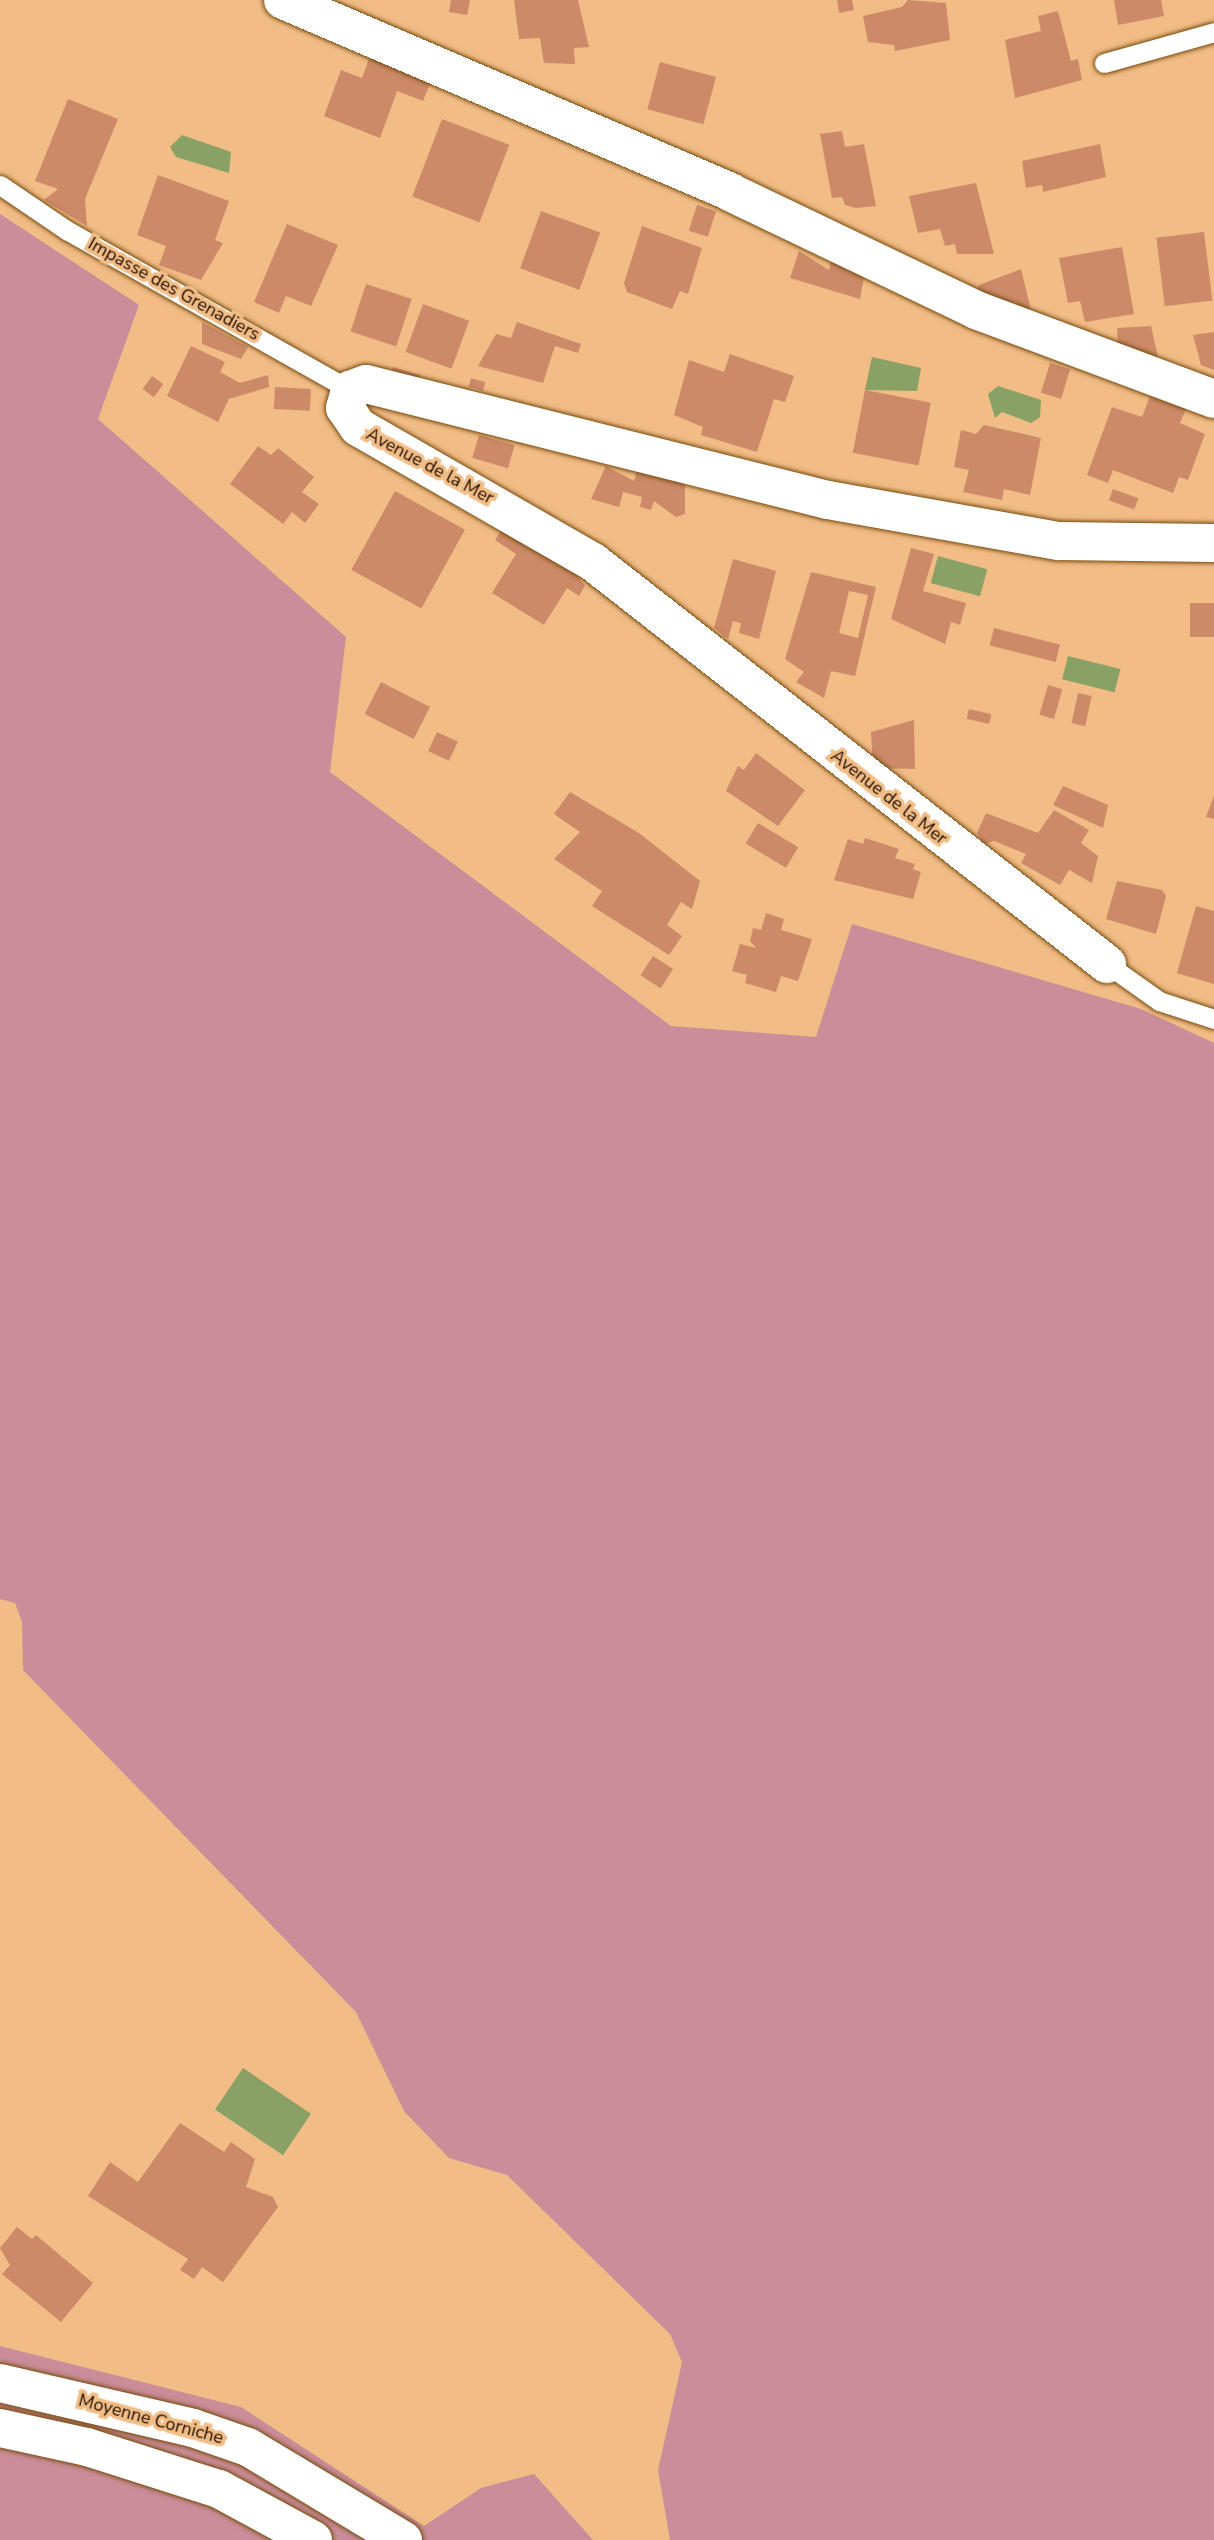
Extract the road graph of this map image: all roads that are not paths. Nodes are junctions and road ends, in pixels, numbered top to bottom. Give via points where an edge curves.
1 (283, 0) edge
2 (1214, 32) edge
3 (1104, 63) dead end
4 (0, 185) edge
5 (350, 390) junction
6 (1214, 399) edge
7 (1214, 543) edge
8 (1107, 964) joint
9 (1214, 1019) edge
10 (0, 2383) edge
11 (0, 2428) edge
12 (313, 2540) edge
13 (403, 2540) edge

1 - 6 street via 730,192 976,310
2 - 3 lane
4 - 5 lane, Impasse des Grenadiers via 68,231
5 - 7 street via 366,384 828,500 1018,534 1059,541
5 - 8 street, Avenue de la Mer via 345,408 358,427 593,562
8 - 9 lane, Avenue de la Mer via 1159,1001
10 - 13 street, Moyenne Corniche via 182,2425 248,2447
11 - 12 street via 87,2446 219,2489

